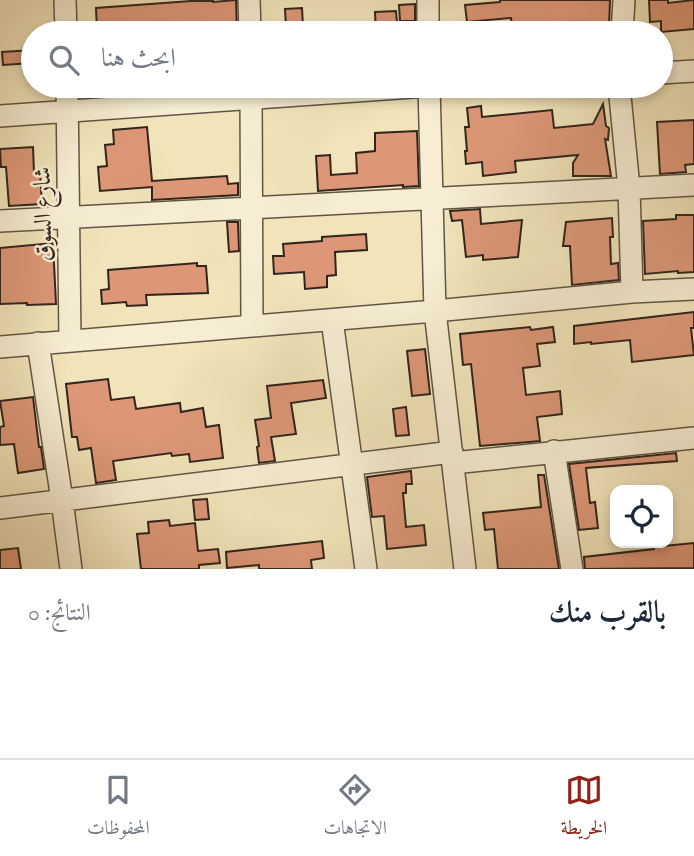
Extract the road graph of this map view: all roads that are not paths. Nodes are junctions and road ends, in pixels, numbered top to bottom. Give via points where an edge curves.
1 (65, 0) edge
2 (250, 0) edge
3 (428, 0) edge
4 (624, 0) edge
5 (66, 21) edge
6 (250, 21) edge
7 (428, 21) edge
8 (623, 21) edge
9 (694, 71) edge
10 (673, 72) edge
11 (67, 98) edge
12 (196, 98) edge
13 (251, 98) edge
14 (429, 98) edge
15 (620, 98) edge
16 (68, 112) junction
17 (0, 116) edge
18 (694, 185) edge
19 (629, 188) junction
20 (433, 200) junction
21 (251, 208) junction
22 (69, 216) junction
23 (0, 221) edge
24 (694, 289) edge
25 (632, 292) junction
26 (435, 311) junction
27 (332, 320) junction
28 (252, 326) junction
29 (71, 341) junction
30 (38, 343) junction
31 (0, 347) edge
32 (694, 438) edge
33 (554, 452) junction
34 (452, 458) junction
35 (352, 465) junction
36 (62, 500) junction
37 (0, 508) edge
38 (71, 569) edge
39 (366, 569) edge
40 (465, 569) edge
41 (572, 569) edge

1 - 5 street
2 - 6 street
3 - 7 street
4 - 8 street
9 - 10 street
11 - 16 street, شارع السوق
12 - 16 street
13 - 21 street
14 - 20 street
15 - 19 street
16 - 17 street
16 - 22 street, شارع السوق
18 - 19 street
19 - 20 street
19 - 25 street
20 - 21 street
20 - 26 street
21 - 22 street
21 - 28 street
22 - 23 street
22 - 29 street, شارع السوق
24 - 25 street
25 - 26 street
26 - 27 street
26 - 34 street
27 - 28 street
27 - 35 street
28 - 29 street
29 - 30 street
30 - 31 street
30 - 36 street
32 - 33 street
33 - 34 street
33 - 41 street
34 - 35 street
34 - 40 street
35 - 36 street
35 - 39 street
36 - 37 street
36 - 38 street

